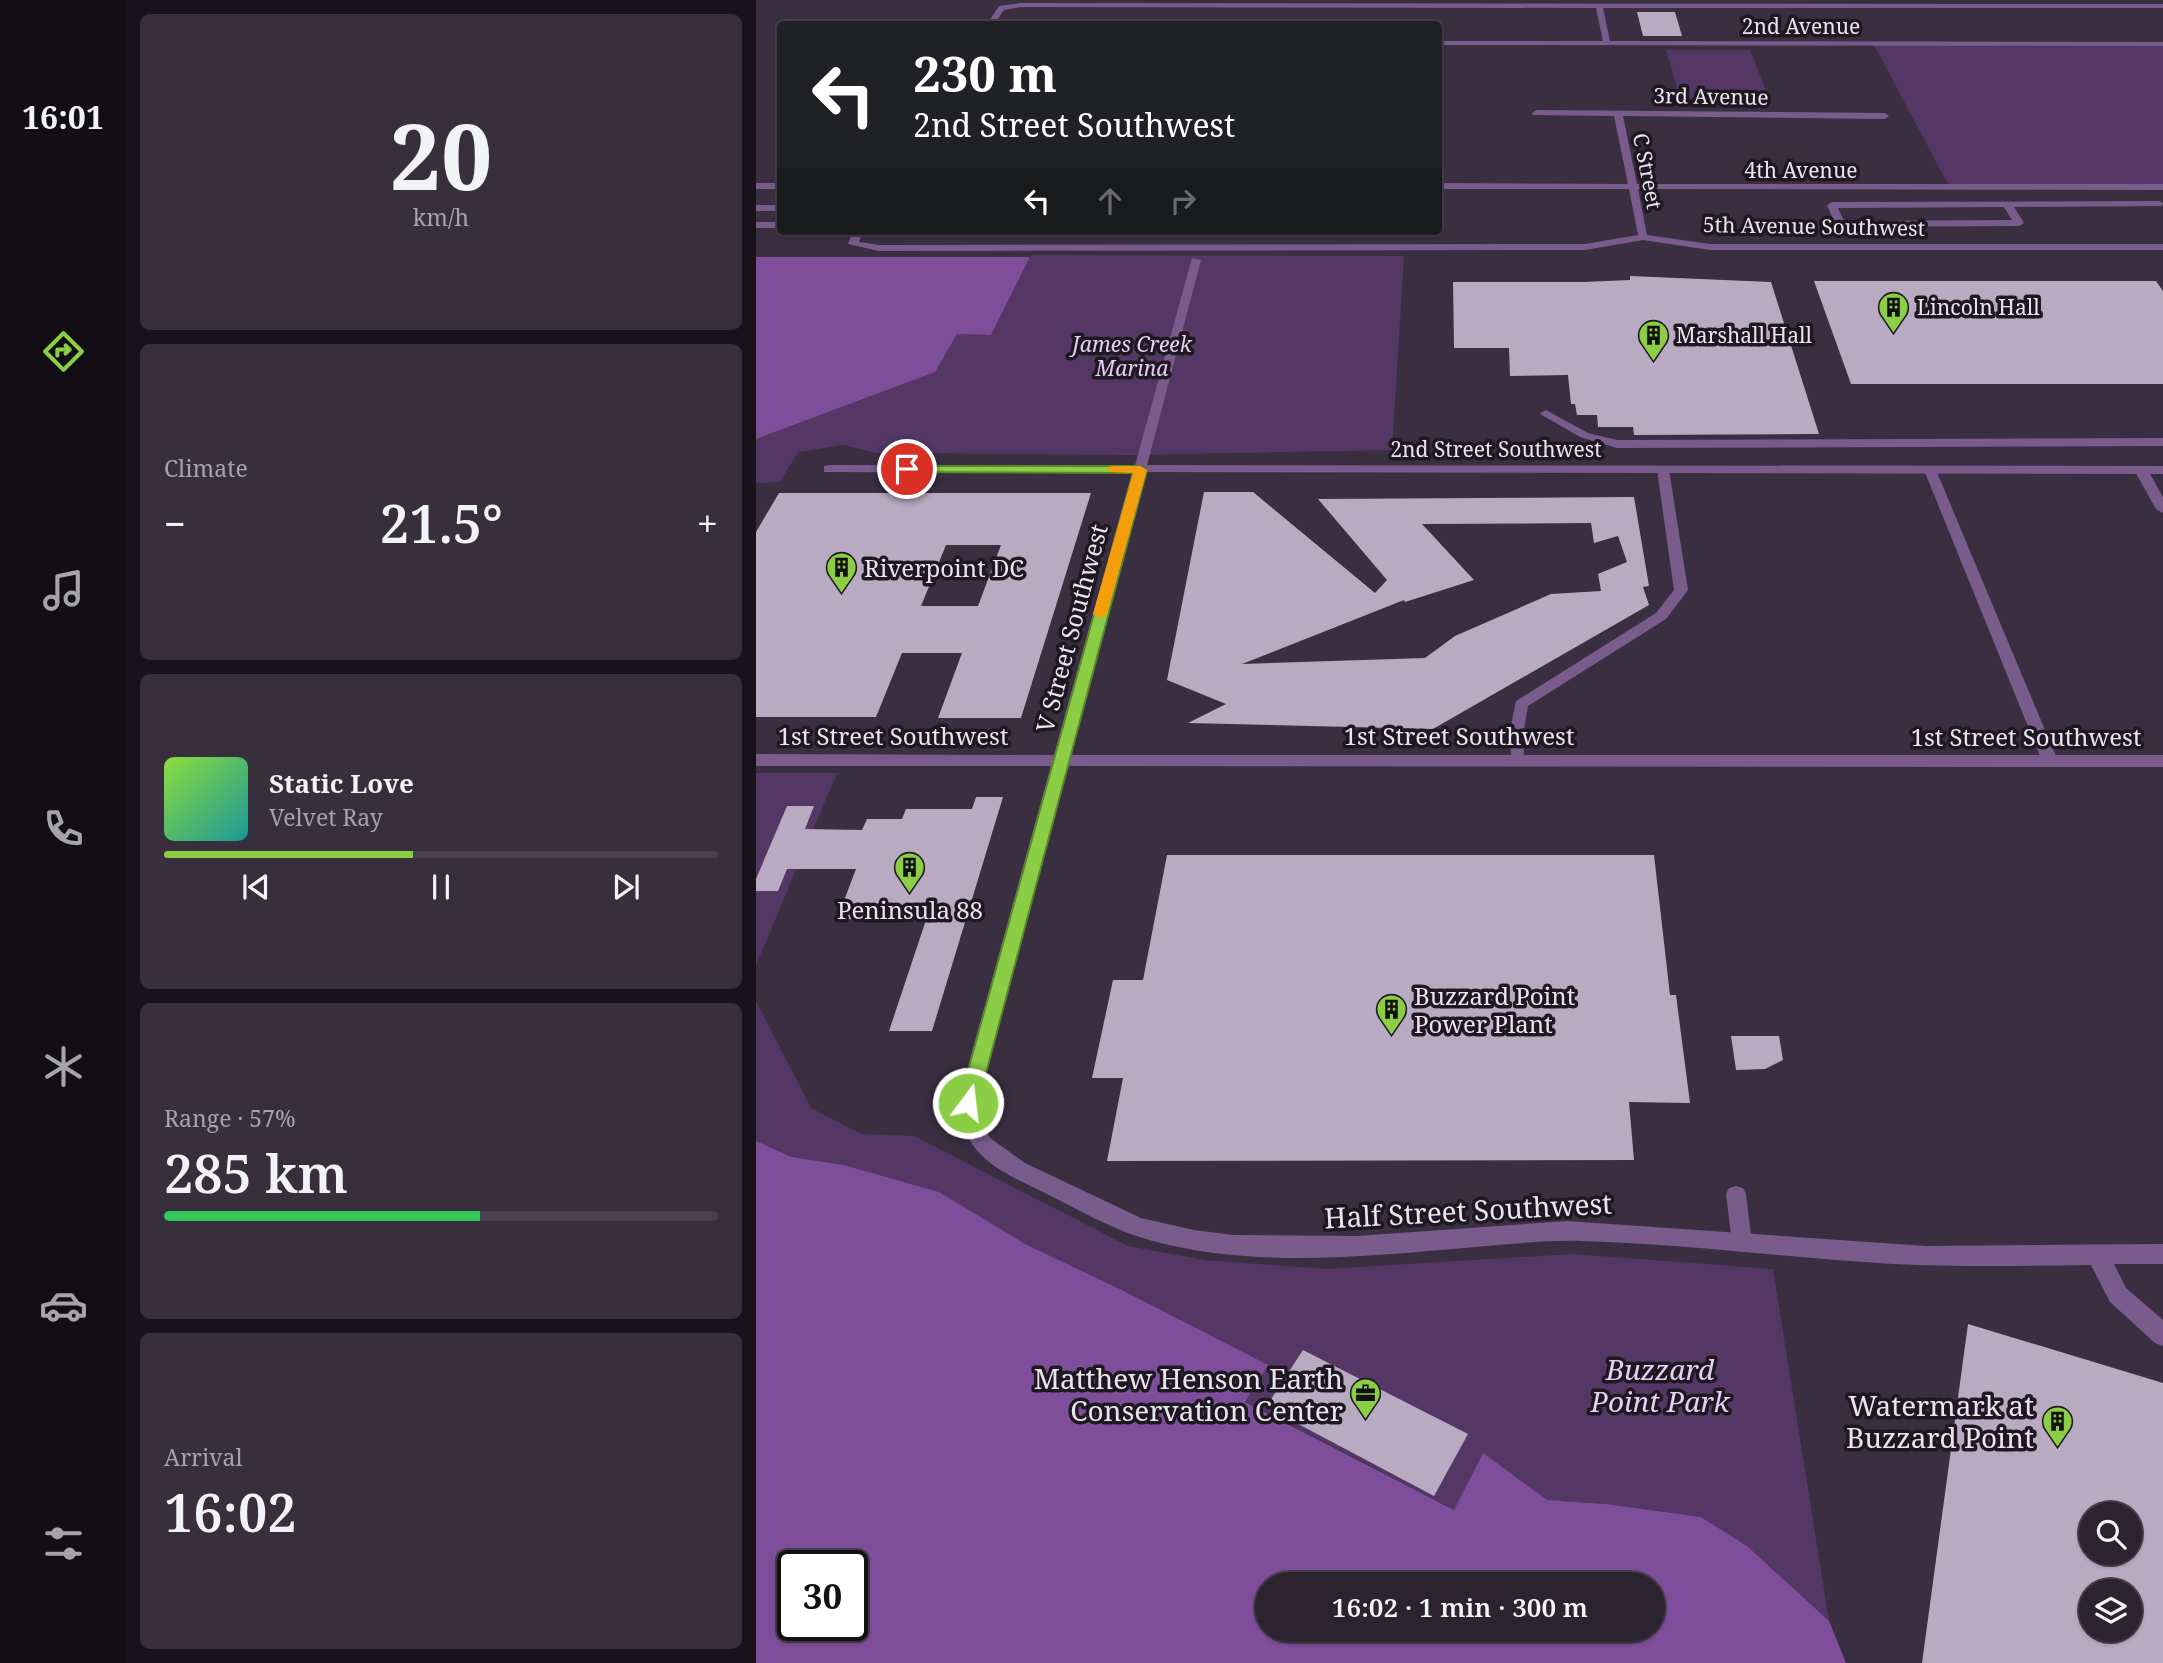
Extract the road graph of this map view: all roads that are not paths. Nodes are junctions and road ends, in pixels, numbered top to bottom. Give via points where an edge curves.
1 (1599, 5) junction
2 (1009, 6) joint
3 (2163, 6) edge
4 (993, 21) edge
5 (1442, 43) edge
6 (1607, 43) junction
7 (2163, 44) edge
8 (1536, 113) dead end
9 (1618, 113) junction
10 (1885, 116) dead end
11 (756, 186) edge
12 (777, 186) edge
13 (1442, 186) edge
14 (2163, 187) edge
15 (1633, 188) junction
16 (1852, 188) junction
17 (2007, 204) junction
18 (1858, 205) junction
19 (2162, 206) edge
20 (756, 208) edge
21 (777, 208) edge
22 (1977, 223) junction
23 (756, 225) edge
24 (777, 225) edge
25 (856, 235) edge
26 (1643, 237) junction
27 (2163, 247) edge
28 (1990, 248) junction
29 (1196, 260) dead end
30 (1546, 414) dead end
31 (2163, 442) edge
32 (829, 469) dead end
33 (1140, 470) junction
34 (1663, 470) junction
35 (1930, 470) junction
36 (2141, 470) junction
37 (2163, 470) edge
38 (2163, 509) edge
39 (1517, 758) junction
40 (756, 760) edge
41 (1061, 760) junction
42 (2050, 761) junction
43 (2163, 761) edge
44 (972, 1130) joint
45 (1736, 1194) dead end
46 (1742, 1243) junction
47 (2097, 1254) junction
48 (2163, 1254) edge
49 (2163, 1335) edge

1 - 2 lane
1 - 3 lane
1 - 6 lane
2 - 4 lane
5 - 6 lane, 2nd Avenue
6 - 7 lane, 2nd Avenue
8 - 9 lane, 3rd Avenue
9 - 10 lane, 3rd Avenue
9 - 15 lane, C Street
11 - 12 lane
13 - 15 lane, 4th Avenue
14 - 16 lane, 4th Avenue
15 - 16 lane, 4th Avenue
15 - 26 lane, C Street
16 - 18 lane
17 - 18 lane
17 - 19 lane
17 - 22 lane via 2019,223
18 - 22 lane via 1832,205 1840,224
20 - 21 lane
22 - 28 lane
23 - 24 lane
25 - 26 lane, 5th Avenue Southwest via 853,244 878,248 1585,247
26 - 28 lane, 5th Avenue Southwest via 1710,247
27 - 28 lane, 5th Avenue Southwest
29 - 33 lane, V Street Southwest
30 - 31 lane via 1584,435 1617,444
32 - 33 street, 2nd Street Southwest
33 - 34 street, 2nd Street Southwest
33 - 41 street, V Street Southwest
34 - 35 street, 2nd Street Southwest
34 - 39 lane via 1681,590 1661,616 1521,704
35 - 36 street, 2nd Street Southwest
35 - 42 lane
36 - 37 street, 2nd Street Southwest
36 - 38 street
39 - 41 street, 1st Street Southwest
39 - 42 street, 1st Street Southwest
40 - 41 street, 1st Street Southwest
41 - 44 street, V Street Southwest via 968,1103
42 - 43 street, 1st Street Southwest
44 - 46 street, Half Street Southwest via 994,1155 1019,1171 1120,1220 1189,1239 1275,1247 1346,1247 1576,1231
45 - 46 lane
46 - 47 street, Half Street Southwest via 1932,1256
47 - 48 street, Half Street Southwest
47 - 49 street via 2118,1295

